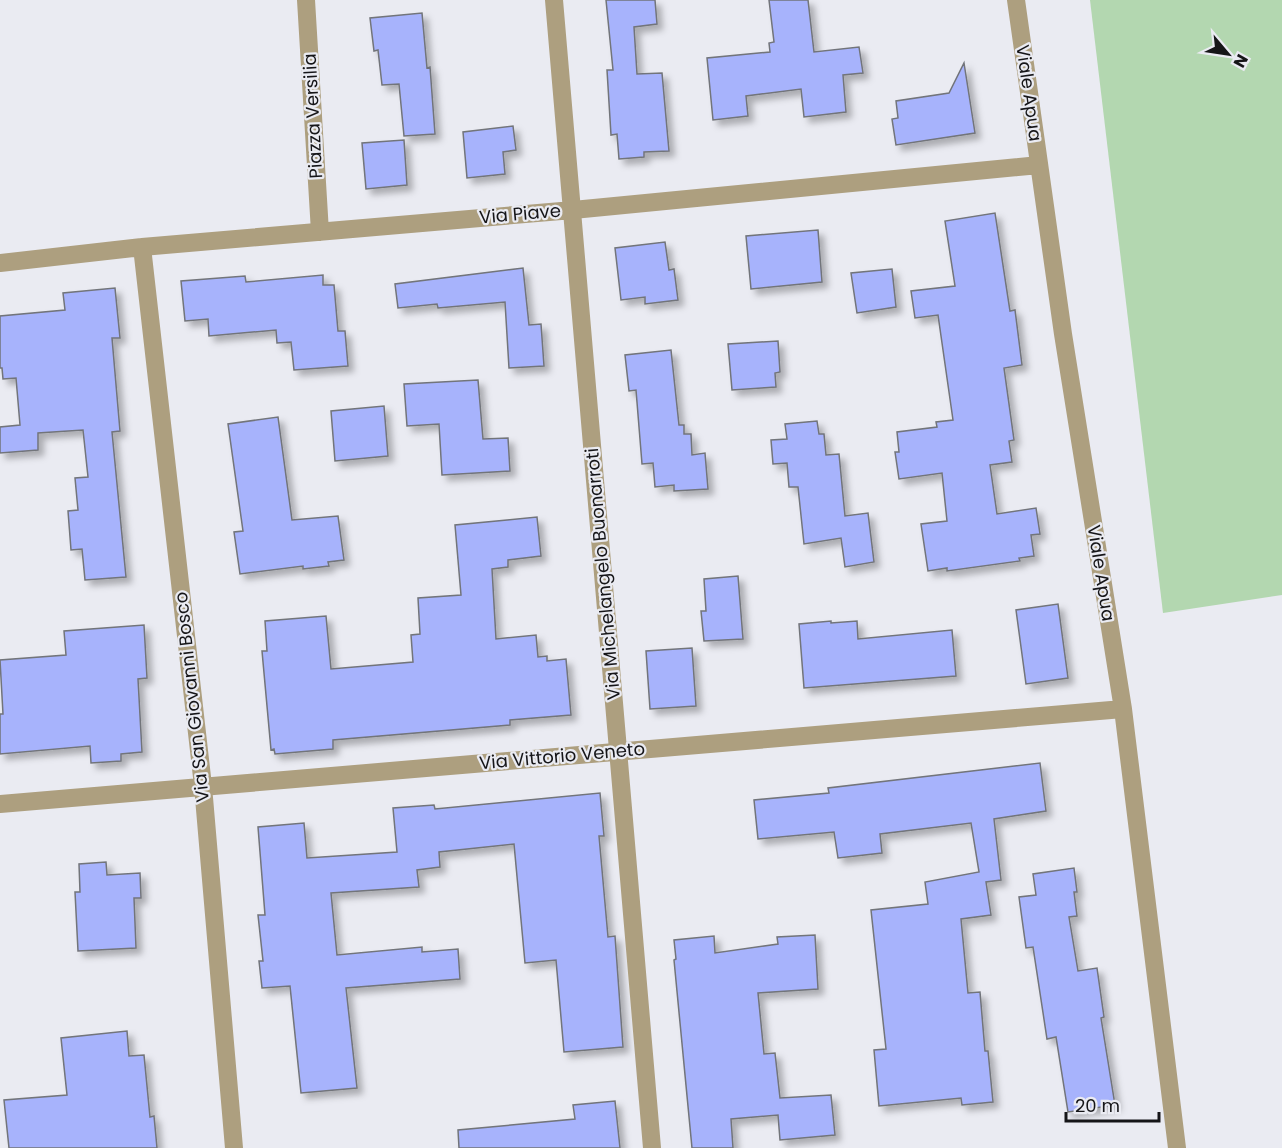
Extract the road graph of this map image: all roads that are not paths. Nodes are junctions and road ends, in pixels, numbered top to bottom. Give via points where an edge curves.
1 (306, 0) edge
2 (554, 0) edge
3 (1016, 0) edge
4 (1039, 165) junction
5 (573, 210) junction
6 (320, 232) junction
7 (142, 247) junction
8 (0, 263) edge
9 (1123, 710) junction
10 (617, 752) junction
11 (202, 786) junction
12 (0, 804) edge
13 (234, 1148) edge
14 (652, 1148) edge
15 (1177, 1148) edge

1 - 6 street, Piazza Versilia
2 - 5 street, Via Michelangelo Buonarroti
3 - 4 street, Viale Apua
4 - 5 street, Via Piave
4 - 9 street, Viale Apua
5 - 6 street, Via Piave
5 - 10 street, Via Michelangelo Buonarroti
6 - 7 street, Via Piave
7 - 8 street, Via Piave
7 - 11 street, Via San Giovanni Bosco
9 - 10 street, Via Vittorio Veneto
9 - 15 street, Viale Apua
10 - 11 street, Via Vittorio Veneto
10 - 14 street, Via Michelangelo Buonarroti
11 - 12 street, Via Vittorio Veneto
11 - 13 street, Via San Giovanni Bosco

